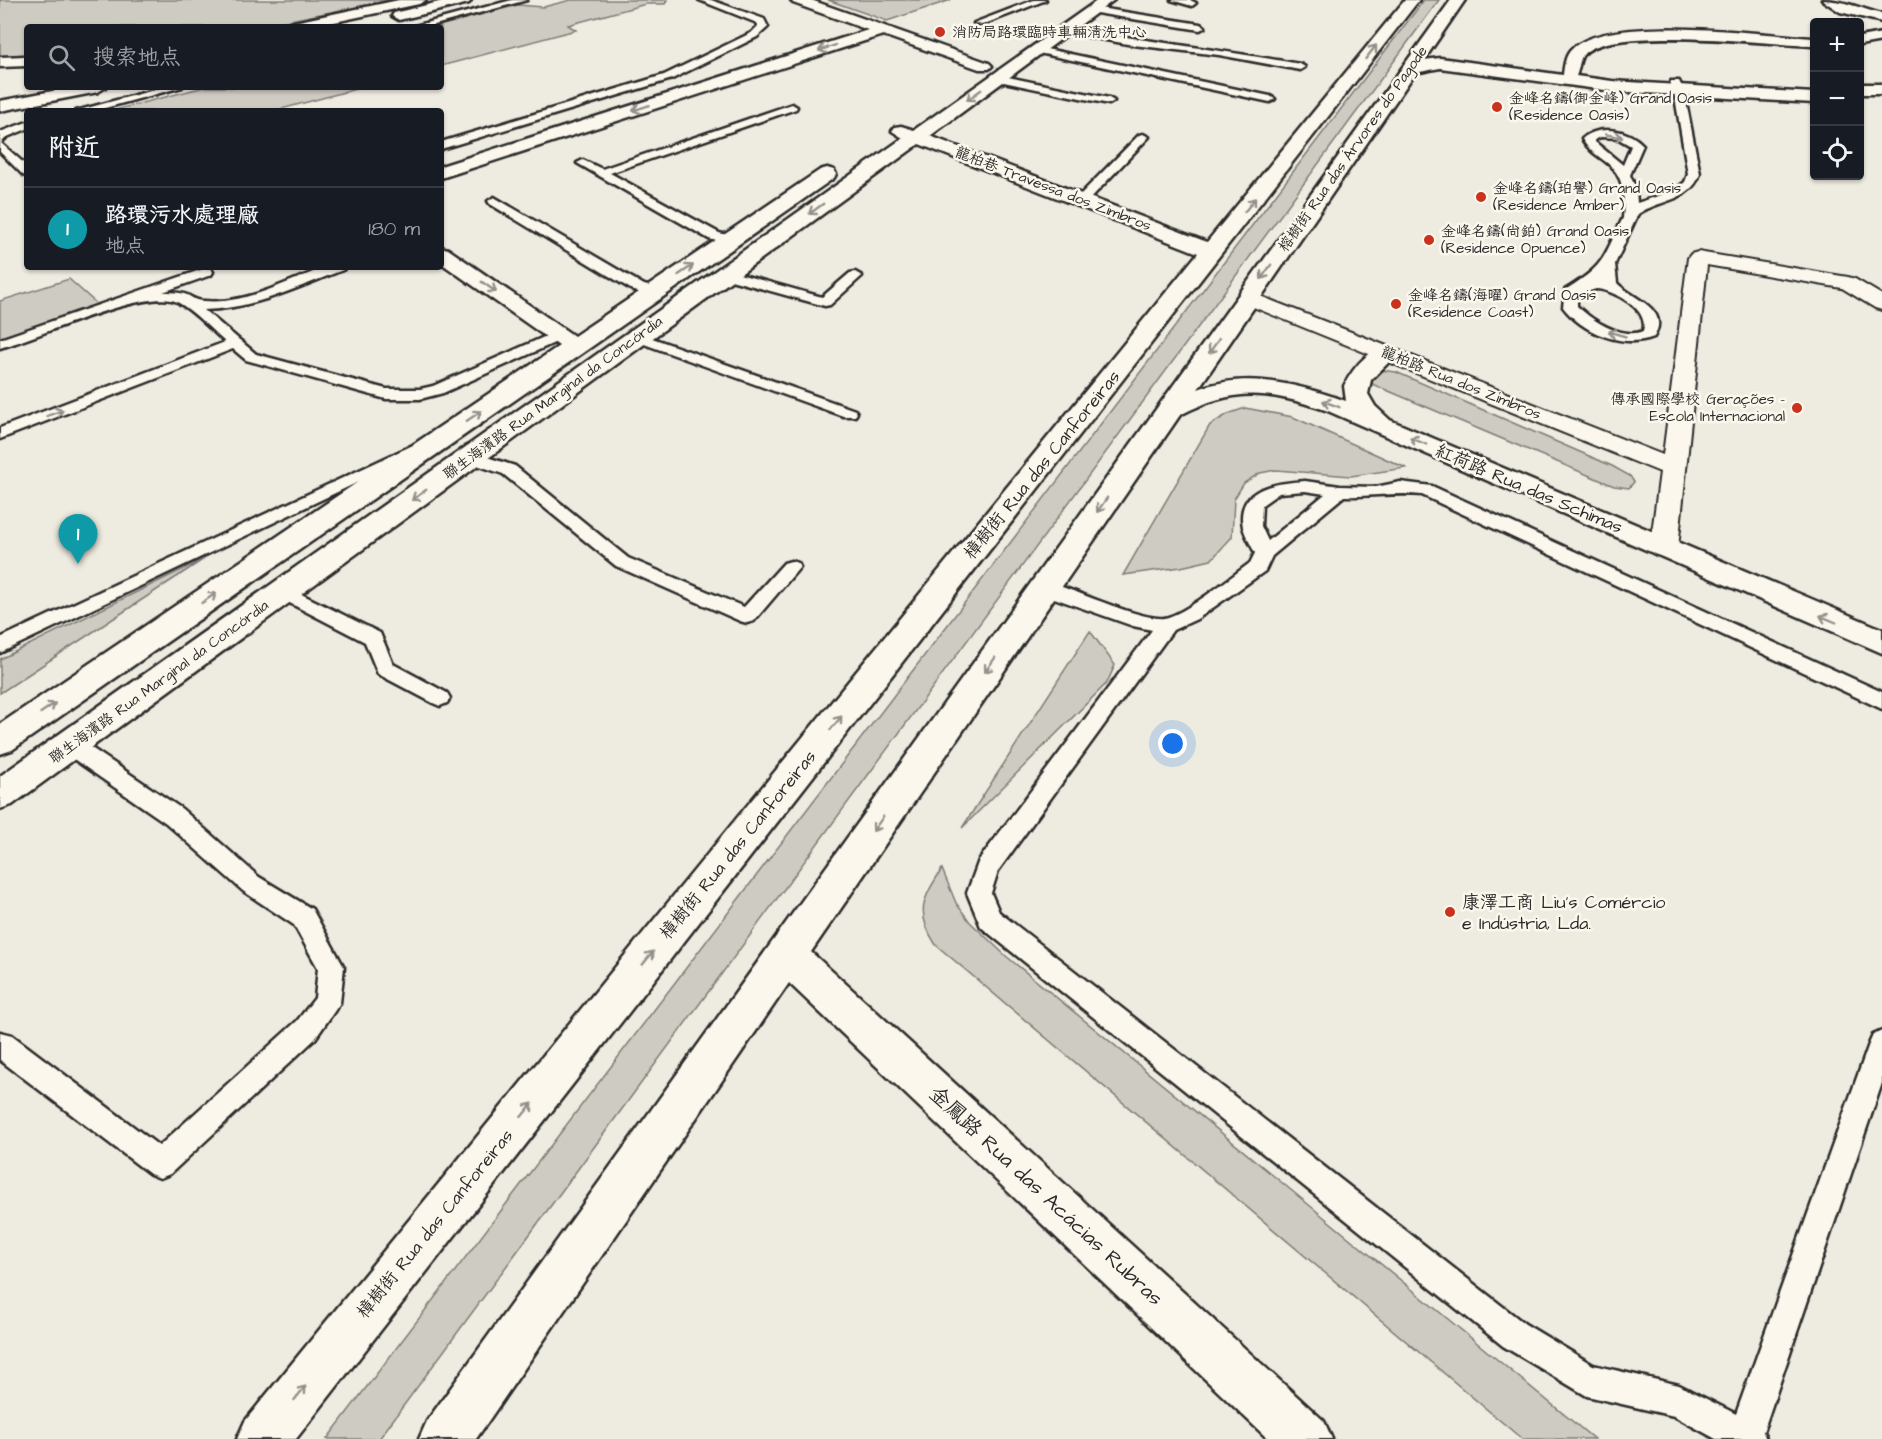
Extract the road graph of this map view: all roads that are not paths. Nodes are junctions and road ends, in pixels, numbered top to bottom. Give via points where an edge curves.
1 (419, 0) edge
2 (464, 0) edge
3 (523, 0) edge
4 (703, 0) edge
5 (798, 0) edge
6 (1042, 0) edge
7 (1175, 0) edge
8 (1412, 0) edge
9 (1458, 0) edge
10 (1826, 1) edge
11 (1095, 3) edge
12 (1192, 3) dead end
13 (1882, 18) edge
14 (979, 23) dead end
15 (305, 24) edge
16 (365, 24) edge
17 (428, 24) edge
18 (1200, 27) dead end
19 (883, 30) junction
20 (1066, 30) junction
21 (1882, 38) edge
22 (1864, 40) edge
23 (1810, 42) edge
24 (1426, 45) junction
25 (1038, 50) junction
26 (24, 61) edge
27 (0, 62) edge
28 (1300, 67) dead end
29 (1409, 70) junction
30 (991, 72) junction
31 (1570, 74) junction
32 (1677, 87) junction
33 (1864, 89) edge
34 (1882, 89) edge
35 (42, 90) edge
36 (83, 90) edge
37 (165, 90) edge
38 (1810, 90) edge
39 (1810, 98) edge
40 (1270, 99) dead end
41 (1864, 99) edge
42 (1882, 99) edge
43 (1109, 101) dead end
44 (8, 105) edge
45 (792, 107) dead end
46 (93, 108) edge
47 (24, 126) edge
48 (905, 132) junction
49 (1143, 137) dead end
50 (0, 140) edge
51 (444, 145) edge
52 (0, 146) edge
53 (583, 163) dead end
54 (24, 170) edge
55 (444, 171) edge
56 (600, 173) junction
57 (1666, 198) junction
58 (1082, 200) junction
59 (494, 201) dead end
60 (1629, 217) junction
61 (730, 240) junction
62 (1214, 251) junction
63 (444, 255) edge
64 (1609, 265) junction
65 (210, 270) edge
66 (211, 270) edge
67 (330, 270) edge
68 (725, 274) junction
69 (855, 276) dead end
70 (1578, 287) junction
71 (1612, 287) junction
72 (654, 292) junction
73 (1248, 298) junction
74 (127, 300) junction
75 (185, 301) junction
76 (244, 302) junction
77 (1882, 304) edge
78 (220, 330) junction
79 (638, 337) junction
80 (566, 341) junction
81 (235, 343) junction
82 (0, 344) edge
83 (1386, 353) junction
84 (1169, 411) junction
85 (849, 413) dead end
86 (1385, 427) junction
87 (450, 433) junction
88 (0, 434) edge
89 (471, 457) junction
90 (1674, 469) junction
91 (1340, 491) junction
92 (1664, 548) junction
93 (1264, 553) junction
94 (791, 567) dead end
95 (1044, 587) junction
96 (285, 592) junction
97 (1166, 625) junction
98 (1882, 642) edge
99 (0, 646) edge
100 (440, 698) dead end
101 (1882, 701) edge
102 (0, 741) edge
103 (70, 745) junction
104 (0, 795) edge
105 (786, 954) junction
106 (1882, 1044) edge
107 (0, 1047) edge
108 (1747, 1437) edge
109 (263, 1439) edge
110 (445, 1439) edge
111 (1306, 1439) edge

1 - 15 street
2 - 16 street
3 - 17 lane
4 - 51 lane via 761,21 763,27 668,77
5 - 19 street
6 - 14 lane
7 - 12 lane
62 -> 8 street
9 - 24 street, 榕樹街 Rua das Árvores do Pagode
10 - 13 street
11 - 18 lane
11 - 20 street, 聯生海濱路 Rua Marginal da Concórdia
11 - 30 street, 聯生海濱路 Rua Marginal da Concórdia
19 - 30 street
19 -> 55 street
20 - 25 street, 聯生海濱路 Rua Marginal da Concórdia
20 - 28 lane
21 - 22 street
23 - 31 street via 1633,34 1592,42 1582,48
24 - 29 street, 榕樹街 Rua das Árvores do Pagode
24 - 31 street via 1455,58
25 - 30 street, 聯生海濱路 Rua Marginal da Concórdia
25 - 40 lane
26 - 27 street
32 -> 29 street via 1612,86 1440,63
29 -> 73 street, 榕樹街 Rua das Árvores do Pagode
30 - 43 lane
30 - 48 street, 聯生海濱路 Rua Marginal da Concórdia
31 - 32 street
32 - 38 street
32 - 39 street
32 - 57 lane via 1694,174 1685,189
33 - 34 street
35 - 44 street
36 - 44 street
37 - 46 lane
41 - 42 street
45 - 56 lane
47 - 50 lane via 2,135
48 - 58 street, 龍柏巷 Travessa dos Zimbros
48 - 61 street, 聯生海濱路 Rua Marginal da Concórdia
48 -> 68 street, 聯生海濱路 Rua Marginal da Concórdia
49 - 58 lane
52 - 54 lane
53 - 56 lane
56 - 61 lane via 714,236
57 - 60 lane via 1636,209
57 - 60 lane via 1646,197 1626,181 1633,202
58 - 62 street, 龍柏巷 Travessa dos Zimbros
59 - 72 lane via 639,288
60 - 64 lane
72 -> 61 street, 聯生海濱路 Rua Marginal da Concórdia
109 -> 62 street, 樟樹街 Rua das Canforeiras
63 -> 80 street
64 - 70 lane
64 - 71 lane
65 - 74 lane
66 - 75 lane via 185,285 181,292
67 - 76 lane
68 - 69 lane via 825,302
68 - 79 street, 聯生海濱路 Rua Marginal da Concórdia
70 - 71 lane
71 -> 70 lane via 1648,315 1652,323 1649,334 1643,338 1621,336 1581,318 1569,301 1570,293
72 - 80 street, 聯生海濱路 Rua Marginal da Concórdia
73 - 83 street, 龍柏路 Rua dos Zimbros
73 -> 84 street
74 - 75 lane via 158,295
74 - 82 lane
75 - 76 lane via 212,307
75 - 78 lane
76 - 78 lane via 222,316
77 - 90 street via 1848,283 1698,258
78 - 81 lane
79 - 85 lane
79 - 89 street, 聯生海濱路 Rua Marginal da Concórdia
80 - 81 lane via 438,390 402,396 251,357
87 -> 80 street, 聯生海濱路 Rua Marginal da Concórdia
88 -> 81 lane
83 - 86 street via 1361,375 1355,387 1357,401
83 - 90 street, 龍柏路 Rua dos Zimbros
86 -> 84 street, 紅荷路 Rua das Schimas via 1301,393 1263,387 1226,388 1194,396
84 -> 95 street
92 -> 86 street, 紅荷路 Rua das Schimas
87 - 99 lane
102 -> 87 street, 聯生海濱路 Rua Marginal da Concórdia
89 - 94 lane via 509,470 622,562 747,616
89 -> 96 street, 聯生海濱路 Rua Marginal da Concórdia
90 - 92 street
91 - 93 lane
91 - 93 lane via 1305,486 1275,488 1254,503 1252,526
91 - 101 lane via 1376,492 1400,487 1426,490
98 -> 92 street, 紅荷路 Rua das Schimas
93 - 97 lane via 1258,567 1190,614
95 - 97 lane via 1140,621
95 -> 105 street
96 - 100 lane via 373,638 385,669
96 - 103 street, 聯生海濱路 Rua Marginal da Concórdia
97 - 108 lane via 987,867 979,893 990,919 1514,1335 1587,1380 1679,1401
103 - 104 street, 聯生海濱路 Rua Marginal da Concórdia
103 - 107 lane via 174,816 250,884 303,917 331,968 327,1003 306,1030 160,1164 3,1044
105 - 110 street
105 - 111 street, 金鳳路 Rua das Acácias Rubras
106 - 108 lane

